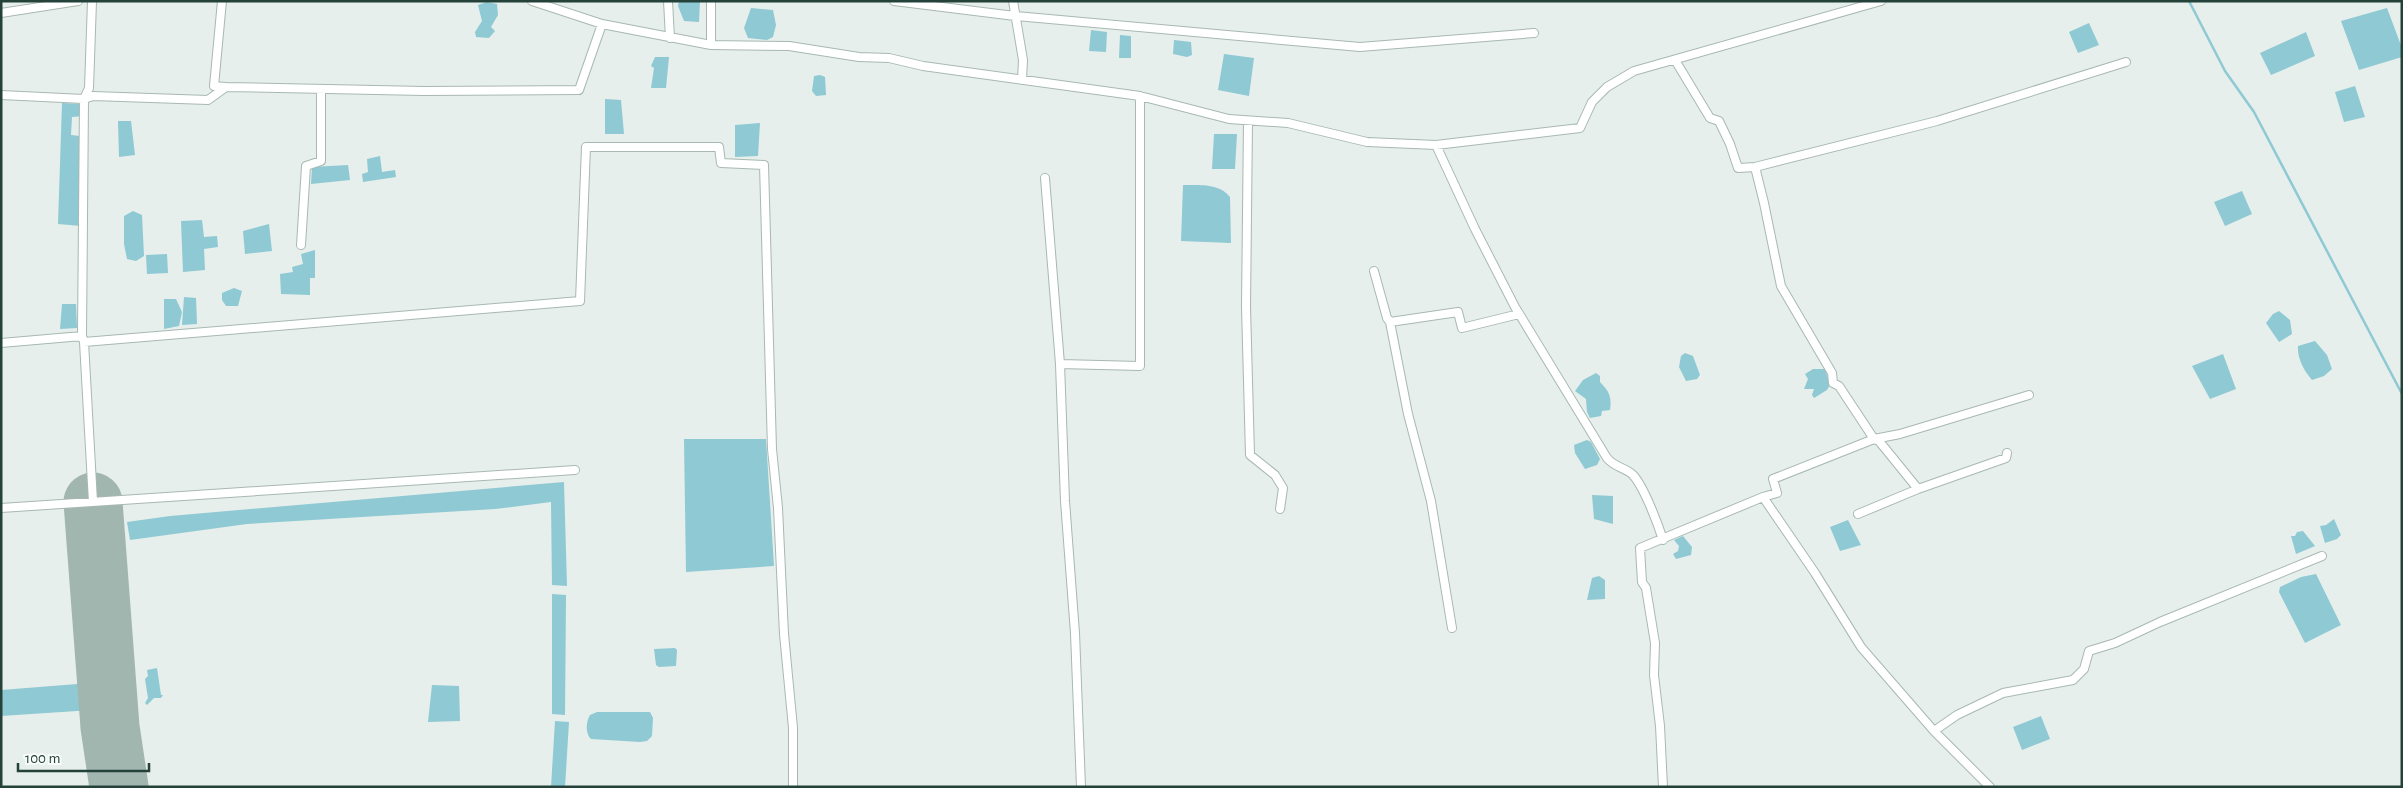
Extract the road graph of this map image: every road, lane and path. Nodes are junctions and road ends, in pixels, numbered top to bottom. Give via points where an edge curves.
1 (78, 1) edge
2 (92, 1) edge
3 (222, 1) edge
4 (532, 1) edge
5 (668, 1) edge
6 (711, 1) edge
7 (894, 1) edge
8 (1013, 1) edge
9 (1882, 1) edge
10 (550, 4) edge
11 (1, 14) edge
12 (1015, 16) junction
13 (602, 24) junction
14 (1534, 33) dead end
15 (670, 38) junction
16 (711, 45) junction
17 (1675, 60) junction
18 (2126, 62) dead end
19 (1022, 80) junction
20 (226, 87) junction
21 (321, 89) junction
22 (1, 95) edge
23 (1140, 96) junction
24 (84, 99) junction
25 (1248, 121) junction
26 (1436, 145) junction
27 (1755, 167) junction
28 (1045, 178) dead end
29 (301, 245) dead end
30 (1374, 271) dead end
31 (1519, 314) junction
32 (1390, 322) junction
33 (83, 339) junction
34 (1, 343) edge
35 (1060, 364) junction
36 (2029, 395) dead end
37 (1874, 439) junction
38 (2007, 453) dead end
39 (575, 470) dead end
40 (1918, 488) junction
41 (1763, 497) junction
42 (93, 502) junction
43 (1, 508) edge
44 (1280, 509) dead end
45 (1858, 514) dead end
46 (1663, 540) junction
47 (2322, 556) dead end
48 (1452, 628) dead end
49 (1934, 731) junction
50 (793, 787) edge
51 (1081, 787) edge
52 (1663, 787) edge
53 (1990, 787) edge

1 - 11 street
2 - 24 street via 89,88
3 - 20 street via 214,86
4 - 10 street
5 - 15 street
6 - 16 street
7 - 12 street
8 - 12 street
9 - 17 street
10 - 13 street
12 - 14 street via 1360,47
12 - 19 street via 1023,60
13 - 15 street
13 - 21 street via 579,90
15 - 16 street
16 - 19 street via 789,46 859,57 889,58
17 - 26 street via 1634,72 1607,87 1592,102 1580,128
17 - 27 street via 1710,118 1718,121 1725,132 1738,168
18 - 27 street via 1936,121
19 - 23 street
20 - 21 street
20 - 24 street via 208,100 93,96
21 - 29 street via 321,161 306,166
22 - 24 street
23 - 25 street
23 - 35 street via 1140,366
24 - 33 street
25 - 26 street via 1296,125 1367,142
25 - 44 street via 1246,306 1250,455 1275,476 1282,488
26 - 31 street
27 - 37 street via 1781,286 1832,374 1832,383 1839,386
28 - 35 street
30 - 32 street
31 - 32 street via 1462,328 1458,312
31 - 46 street via 1607,458 1612,465 1632,475
32 - 48 street via 1408,414 1431,501
33 - 34 street
33 - 42 street
33 - 50 street via 580,301 586,147 719,147 721,163 764,165 772,449 793,728
35 - 51 street
36 - 37 street
37 - 40 street
37 - 41 street via 1773,479 1778,493
38 - 40 street via 2006,458
39 - 42 street
40 - 45 street
41 - 46 street
41 - 49 street via 1861,647
42 - 43 street
46 - 52 street via 1640,548 1642,582 1646,588 1655,643 1654,675
47 - 49 street via 2089,651 2084,669 2073,680 2003,693 1957,715
49 - 53 street

